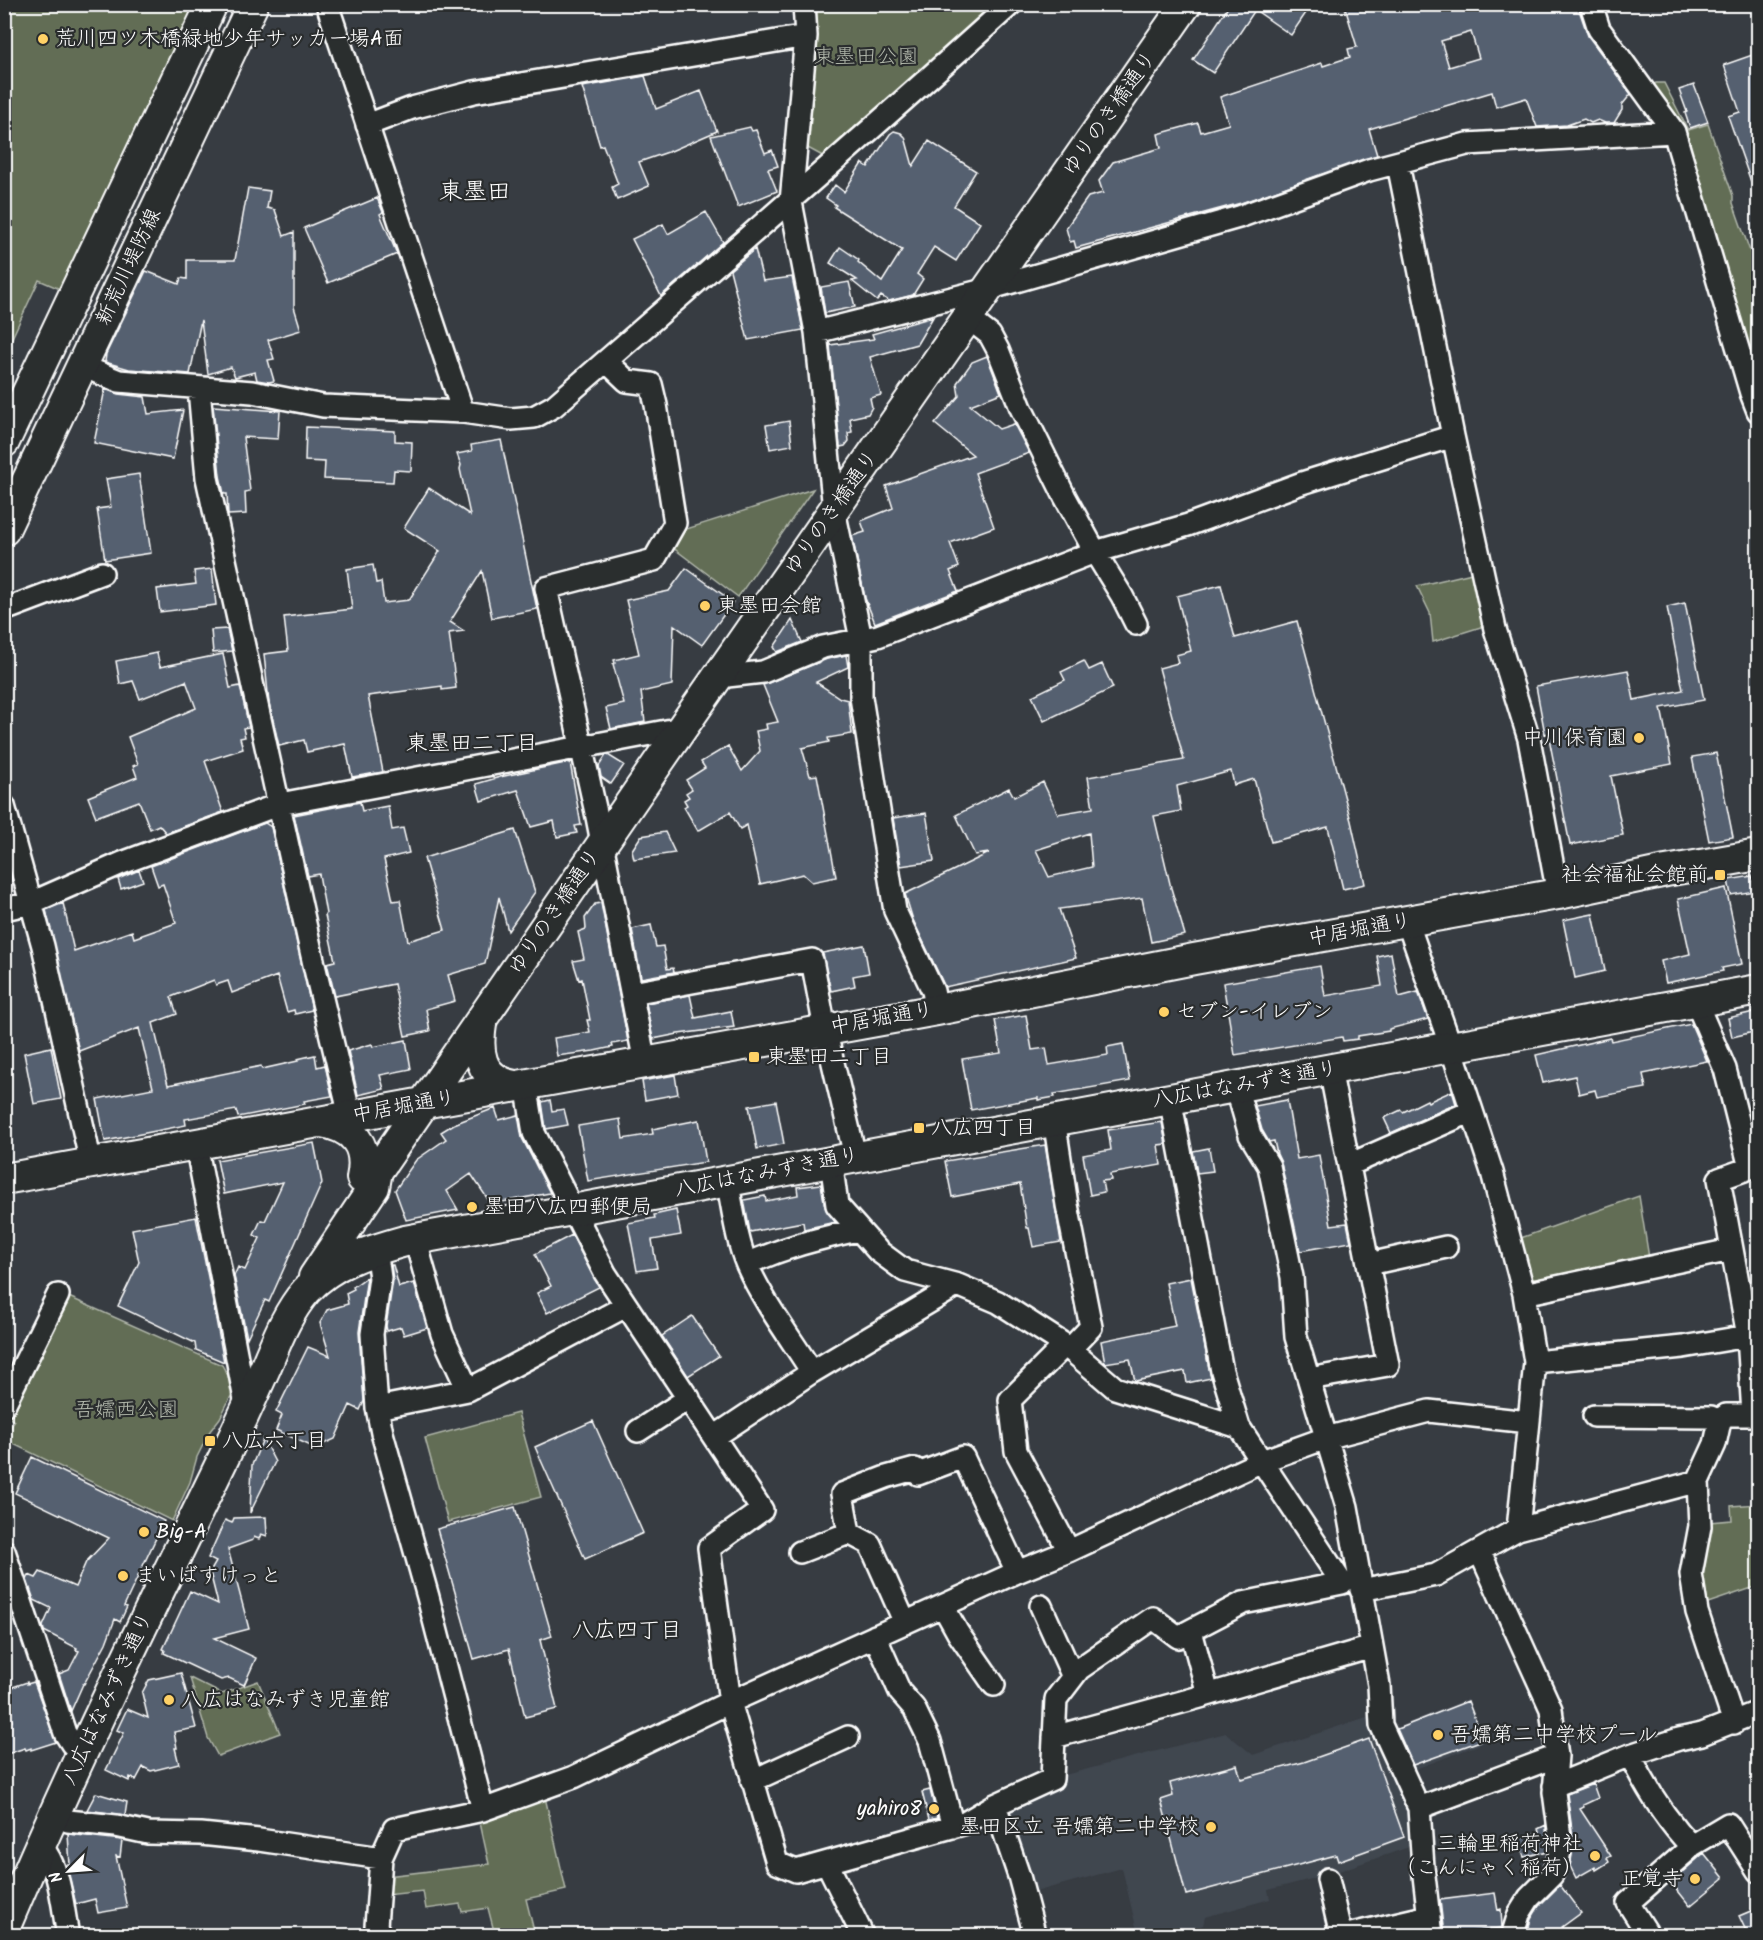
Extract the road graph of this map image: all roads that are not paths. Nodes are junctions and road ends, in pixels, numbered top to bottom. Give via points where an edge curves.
1 (212, 4) edge
2 (253, 4) edge
3 (327, 4) edge
4 (804, 4) edge
5 (1011, 4) edge
6 (1186, 4) edge
7 (1591, 4) edge
8 (806, 36) junction
9 (367, 125) junction
10 (1674, 132) junction
11 (1398, 164) junction
12 (791, 202) junction
13 (988, 289) junction
14 (968, 318) junction
15 (816, 332) junction
16 (606, 361) junction
17 (82, 366) junction
18 (199, 389) junction
19 (1758, 411) edge
20 (463, 412) junction
21 (1453, 436) junction
22 (4, 442) edge
23 (834, 510) junction
24 (4, 530) edge
25 (1095, 552) junction
26 (102, 573) dead end
27 (4, 610) edge
28 (1136, 624) dead end
29 (861, 639) junction
30 (718, 677) junction
31 (682, 728) junction
32 (583, 748) junction
33 (280, 804) junction
34 (4, 806) edge
35 (603, 842) junction
36 (1758, 855) edge
37 (1558, 894) junction
38 (31, 903) junction
39 (4, 909) edge
40 (1407, 921) junction
41 (1758, 990) edge
42 (632, 993) junction
43 (1696, 1002) junction
44 (937, 1010) junction
45 (483, 1019) junction
46 (825, 1029) junction
47 (1451, 1047) junction
48 (645, 1063) junction
49 (1330, 1070) junction
50 (521, 1085) junction
51 (1236, 1086) junction
52 (1170, 1098) junction
53 (423, 1104) junction
54 (1472, 1111) junction
55 (350, 1116) junction
56 (1054, 1119) junction
57 (321, 1122) junction
58 (196, 1144) junction
59 (843, 1158) junction
60 (91, 1164) junction
61 (1349, 1165) junction
62 (4, 1179) edge
63 (371, 1179) junction
64 (727, 1180) junction
65 (572, 1209) junction
66 (857, 1230) junction
67 (410, 1240) junction
68 (1446, 1247) dead end
69 (375, 1249) junction
70 (1731, 1250) junction
71 (747, 1264) junction
72 (1368, 1264) junction
73 (958, 1285) junction
74 (1524, 1294) junction
75 (58, 1295) dead end
76 (626, 1306) junction
77 (291, 1309) junction
78 (1748, 1336) junction
79 (1067, 1347) junction
80 (1535, 1362) junction
81 (812, 1372) junction
82 (1309, 1379) junction
83 (468, 1390) junction
84 (689, 1398) junction
85 (4, 1405) edge
86 (377, 1408) junction
87 (247, 1410) junction
88 (1756, 1415) edge
89 (1594, 1416) dead end
90 (1720, 1421) junction
91 (1528, 1422) junction
92 (1239, 1427) junction
93 (638, 1431) dead end
94 (714, 1437) junction
95 (1326, 1438) junction
96 (1262, 1461) junction
97 (1698, 1480) junction
98 (1518, 1529) junction
99 (849, 1533) junction
100 (4, 1551) edge
101 (1069, 1551) junction
102 (800, 1552) dead end
103 (1480, 1552) junction
104 (1017, 1572) junction
105 (1361, 1590) junction
106 (943, 1606) junction
107 (1041, 1606) dead end
108 (905, 1623) junction
109 (1191, 1631) junction
110 (875, 1636) junction
111 (1372, 1647) junction
112 (1073, 1677) junction
113 (994, 1685) dead end
114 (1208, 1694) junction
115 (730, 1702) junction
116 (1758, 1712) edge
117 (1734, 1723) junction
118 (848, 1737) dead end
119 (1054, 1737) junction
120 (82, 1752) junction
121 (1630, 1755) junction
122 (1557, 1756) junction
123 (752, 1781) junction
124 (1554, 1786) junction
125 (995, 1805) junction
126 (1419, 1808) junction
127 (483, 1810) junction
128 (55, 1813) junction
129 (953, 1827) junction
130 (40, 1844) junction
131 (1690, 1846) junction
132 (381, 1858) junction
133 (826, 1863) junction
134 (1758, 1871) edge
135 (1328, 1879) dead end
136 (1430, 1926) edge
137 (4, 1929) edge
138 (68, 1935) edge
139 (381, 1935) edge
140 (863, 1935) edge
141 (1035, 1935) edge
142 (1342, 1935) edge
143 (1515, 1935) edge
144 (1648, 1935) edge

1 - 22 street, 新荒川堤防線
2 - 17 street, 新荒川堤防線
3 - 9 street
4 - 8 street
5 - 12 street
6 - 13 street, ゆりのき橋通り
7 - 10 street via 1599,29
8 - 9 street via 474,92
8 - 12 street
9 - 20 street
10 - 11 street via 1467,144
10 - 19 street
11 - 13 street via 1369,170 1239,217
11 - 21 street
12 - 15 street
12 - 16 street
13 - 14 street, ゆりのき橋通り
13 - 15 street
14 - 23 street, ゆりのき橋通り
14 - 25 street via 990,335 1021,408
15 - 23 street
16 - 20 street via 554,406 534,417 511,419
16 - 32 street via 627,381 651,384 675,523 654,560 546,588
17 - 18 street via 119,381
17 - 24 street, 新荒川堤防線
18 - 20 street via 252,392 323,405
18 - 33 street via 207,478
21 - 25 street
21 - 37 street via 1495,629 1529,739
23 - 29 street
23 - 30 street, ゆりのき橋通り
25 - 28 street
25 - 29 street
26 - 27 street
29 - 30 street via 823,647 763,672
29 - 44 street via 861,697 896,911 933,991
30 - 31 street, ゆりのき橋通り
31 - 32 street
31 - 35 street, ゆりのき橋通り
32 - 33 street
32 - 35 street
33 - 38 street
33 - 55 street
34 - 38 street
35 - 42 street
35 - 45 street, ゆりのき橋通り
36 - 37 street, 中居堀通り
37 - 40 street, 中居堀通り
38 - 39 street
38 - 60 street
40 - 44 street, 中居堀通り
40 - 47 street
41 - 43 street, 八広はなみずき通り
42 - 46 street via 812,960
42 - 48 street
43 - 47 street, 八広はなみずき通り
43 - 70 street via 1725,1069 1750,1168 1719,1179
44 - 46 street, 中居堀通り
45 - 50 street via 480,1058 494,1078 505,1084
45 - 53 street, ゆりのき橋通り
46 - 48 street, 中居堀通り
46 - 59 street
47 - 49 street, 八広はなみずき通り
47 - 54 street
48 - 50 street, 中居堀通り
49 - 51 street, 八広はなみずき通り
49 - 61 street
50 - 53 street, 中居堀通り
50 - 65 street via 534,1133
51 - 52 street, 八広はなみずき通り
51 - 82 street via 1250,1135 1269,1166 1292,1277 1296,1337
52 - 56 street, 八広はなみずき通り
52 - 92 street via 1222,1371
53 - 55 street, 中居堀通り
53 - 63 street, ゆりのき橋通り
54 - 61 street
54 - 74 street
55 - 57 street, 中居堀通り
56 - 59 street, 八広はなみずき通り
56 - 79 street via 1066,1205 1091,1327
57 - 58 street, 中居堀通り
57 - 63 street via 336,1124 351,1133
58 - 60 street, 中居堀通り
58 - 87 street
59 - 64 street, 八広はなみずき通り
59 - 66 street via 837,1205
60 - 62 street, 中居堀通り
61 - 72 street
63 - 67 street via 376,1221 389,1235
63 - 77 street, ゆりのき橋通り
64 - 65 street, 八広はなみずき通り
64 - 71 street
65 - 67 street, 八広はなみずき通り
65 - 76 street
66 - 71 street via 781,1249
66 - 73 street via 905,1271
67 - 69 street, 八広はなみずき通り
67 - 83 street via 442,1334
68 - 72 street
69 - 77 street, 八広はなみずき通り via 323,1275
69 - 86 street via 380,1278 372,1334
70 - 74 street
70 - 78 street
71 - 81 street
72 - 82 street via 1388,1365
73 - 79 street via 998,1302
73 - 81 street
74 - 80 street
75 - 85 street
76 - 83 street
76 - 84 street
77 - 87 street, 八広はなみずき通り
78 - 80 street
78 - 88 street
79 - 92 street via 1115,1388
79 - 101 street via 1010,1400 1016,1451
80 - 91 street
81 - 94 street
82 - 95 street
83 - 86 street
84 - 93 street
84 - 94 street
86 - 127 street
87 - 120 street, 八広はなみずき通り
88 - 90 street via 1726,1415
89 - 90 street via 1712,1417
90 - 97 street via 1715,1444
91 - 95 street via 1429,1411
91 - 98 street
92 - 96 street
94 - 115 street via 762,1510 709,1548
95 - 96 street
95 - 105 street via 1347,1507
96 - 101 street
96 - 109 street via 1342,1583 1243,1603
97 - 98 street
97 - 117 street via 1700,1526 1691,1574 1697,1612
98 - 103 street
99 - 102 street
99 - 104 street via 842,1494 886,1477 915,1469 918,1474 963,1457
99 - 108 street via 870,1544
100 - 120 street via 65,1733
101 - 104 street
103 - 105 street via 1436,1575
103 - 122 street via 1551,1709
104 - 106 street
105 - 111 street
106 - 108 street
106 - 113 street
107 - 112 street
108 - 110 street
109 - 112 street via 1178,1637 1153,1618
109 - 114 street
110 - 115 street
110 - 129 street via 900,1692 914,1708 930,1741
111 - 114 street
111 - 126 street via 1381,1725
112 - 119 street via 1056,1699
114 - 119 street
115 - 123 street
115 - 127 street via 574,1777
116 - 117 street
117 - 121 street
118 - 123 street
119 - 125 street via 1052,1779
120 - 128 street, 八広はなみずき通り
121 - 124 street
121 - 131 street via 1670,1825
122 - 124 street
122 - 126 street
123 - 133 street via 777,1863 796,1871
124 - 143 street via 1561,1845 1558,1861 1552,1875 1519,1914
125 - 129 street
125 - 141 street
126 - 136 street
127 - 132 street via 394,1829
128 - 130 street, 八広はなみずき通り
128 - 132 street via 68,1821 148,1833 224,1836
129 - 133 street
130 - 137 street, 八広はなみずき通り
130 - 138 street via 55,1867
131 - 134 street via 1728,1824
131 - 144 street via 1628,1903
132 - 139 street via 376,1926
133 - 140 street
135 - 142 street
136 - 142 street

